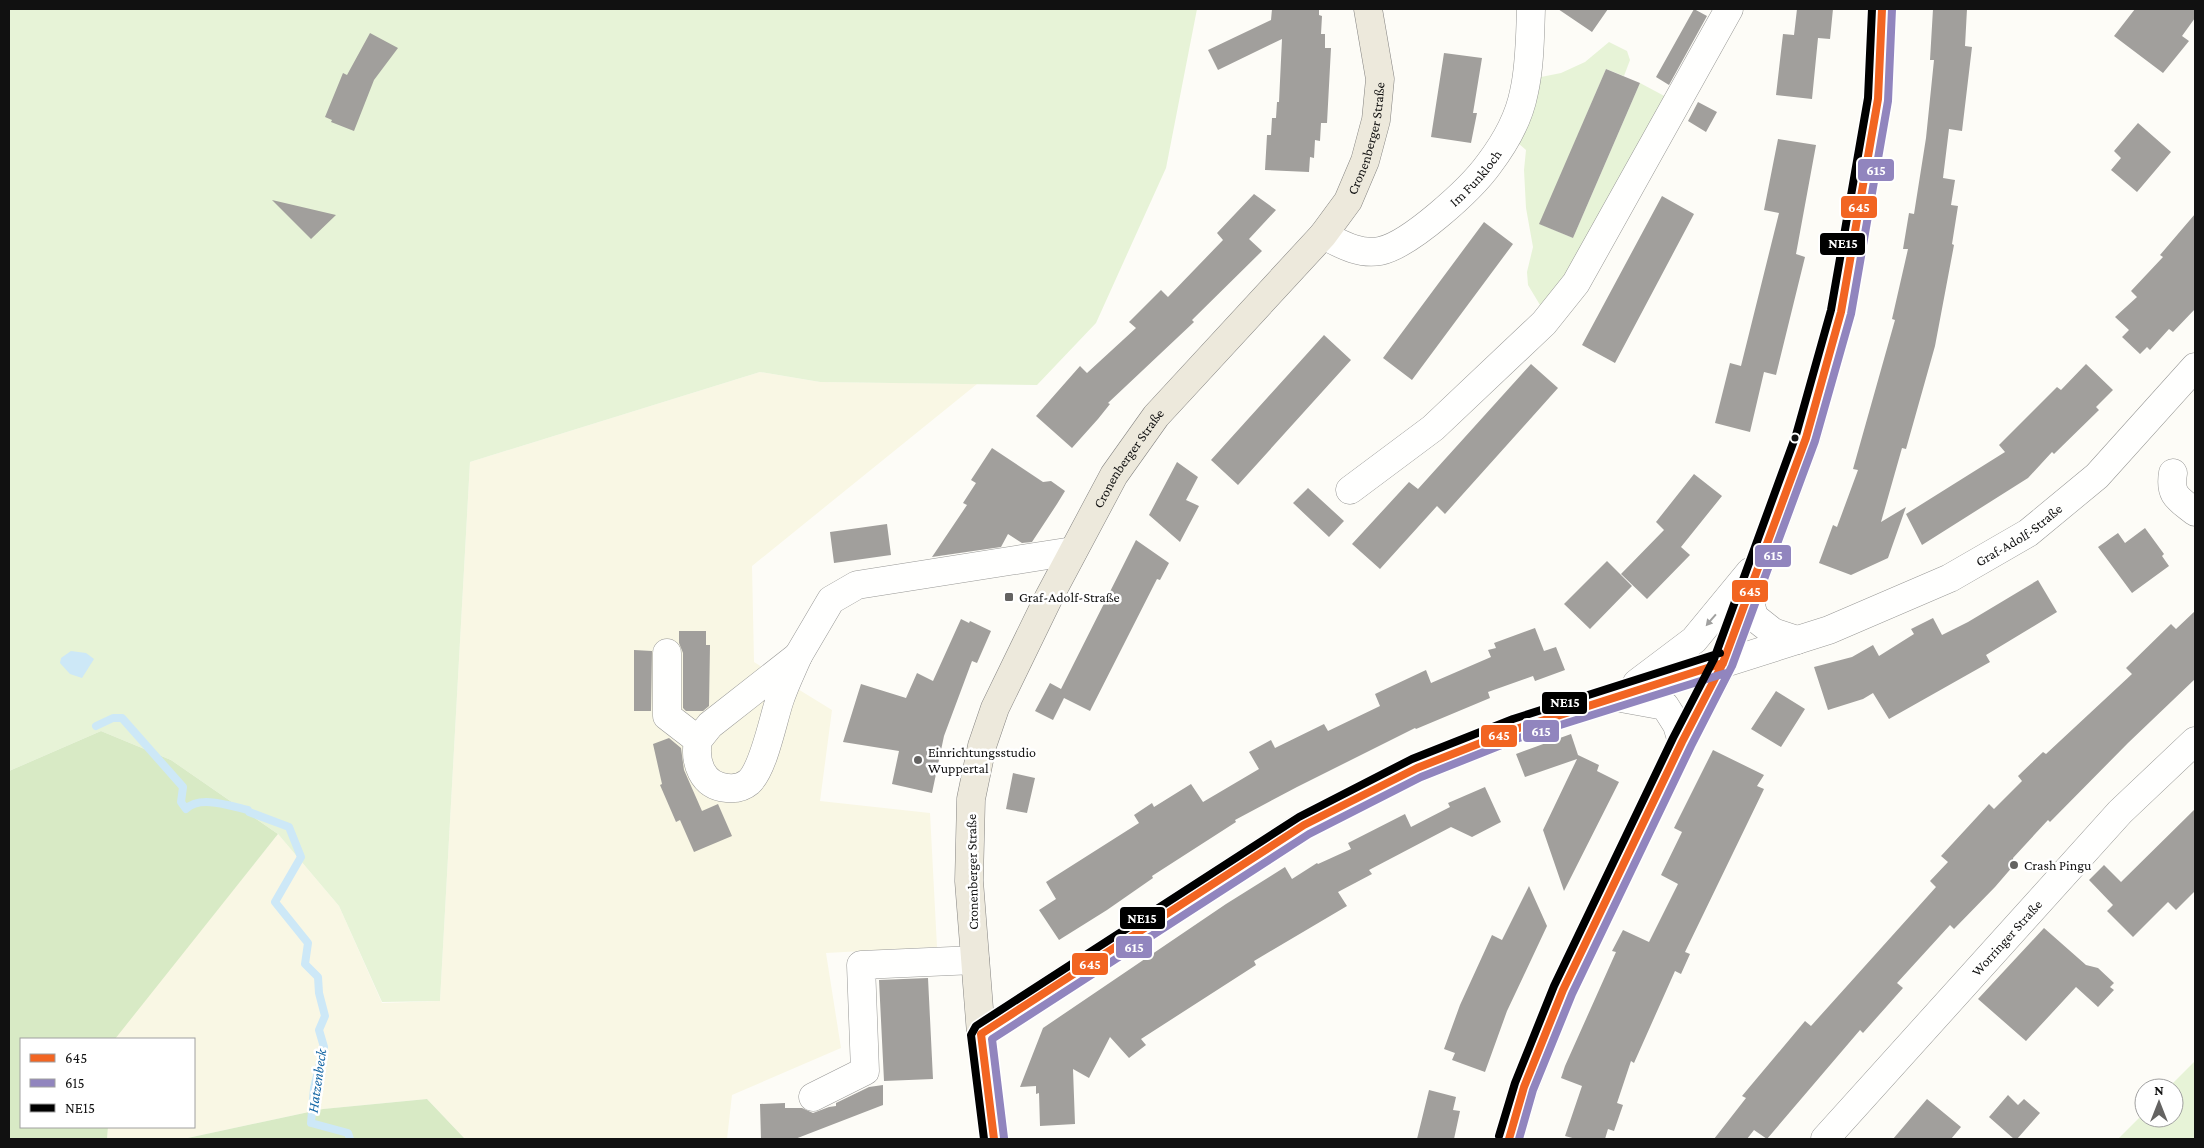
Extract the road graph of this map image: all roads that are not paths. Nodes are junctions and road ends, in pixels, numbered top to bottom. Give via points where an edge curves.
1 (1368, 9) edge
2 (1531, 9) edge
3 (1729, 9) edge
4 (1882, 9) edge
5 (1323, 235) junction
6 (2195, 367) edge
7 (2173, 473) dead end
8 (1350, 490) dead end
9 (2195, 512) edge
10 (1073, 551) junction
11 (1764, 554) junction
12 (1748, 598) junction
13 (1798, 640) junction
14 (667, 653) dead end
15 (798, 656) junction
16 (1723, 663) junction
17 (1617, 697) junction
18 (698, 740) junction
19 (2195, 741) edge
20 (1682, 742) junction
21 (975, 960) junction
22 (981, 1034) junction
23 (813, 1097) dead end
24 (994, 1139) edge
25 (1509, 1139) edge
26 (1825, 1139) edge

1 - 5 main road, Cronenberger Straße via 1380,79 1376,120 1365,161 1348,201
2 - 5 street, Im Funkloch via 1524,93 1510,132 1489,165 1433,220 1406,240 1380,251 1354,250
3 - 8 street via 1576,283 1544,322 1433,428
4 - 11 street via 1878,99 1841,312 1806,438
5 - 10 main road, Cronenberger Straße via 1156,416 1114,476
6 - 13 street, Graf-Adolf-Straße via 2097,476 2028,533 1950,578
7 - 9 street via 2171,487 2177,498
10 - 15 street via 857,585 831,600
10 - 21 main road, Cronenberger Straße via 995,708 982,746 971,800 969,880
11 - 12 street
11 -> 17 street via 1694,640
12 - 13 street via 1754,617 1773,632
12 - 16 street
13 - 16 street, Graf-Adolf-Straße
14 - 18 street via 666,716
15 - 18 street via 710,724
15 - 18 street via 758,769 748,782 736,789 718,787 707,780 699,766
16 - 17 street, Graf-Adolf-Straße
16 - 20 street
17 - 20 street, Graf-Adolf-Straße via 1665,706 1677,725
17 - 22 street, Graf-Adolf-Straße via 1516,729 1417,768 1304,825
19 - 26 street, Worringer Straße via 2120,812
20 - 25 street via 1563,990 1524,1087
21 - 22 main road, Cronenberger Straße
21 - 23 street via 861,965 865,1070
22 - 24 main road, Cronenberger Straße

